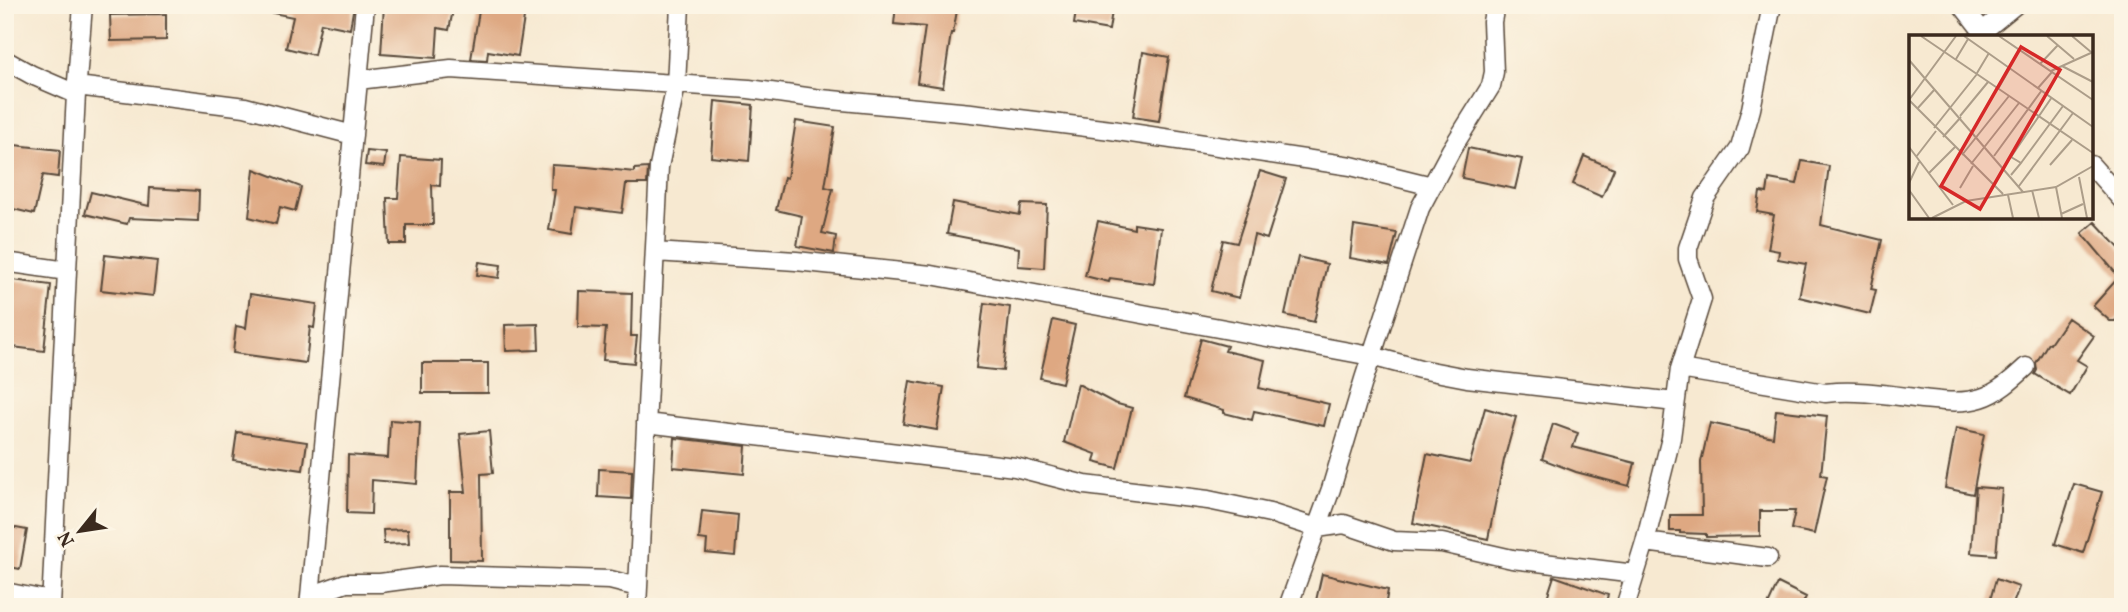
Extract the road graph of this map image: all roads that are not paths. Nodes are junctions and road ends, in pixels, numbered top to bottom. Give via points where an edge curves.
1 (83, 5) edge
2 (365, 5) edge
3 (681, 5) edge
4 (1495, 5) edge
5 (1772, 5) edge
6 (1962, 5) edge
7 (2015, 5) edge
8 (1985, 34) edge
9 (5, 60) edge
10 (358, 80) junction
11 (676, 85) junction
12 (77, 90) junction
13 (353, 135) junction
14 (2093, 167) edge
15 (1432, 186) junction
16 (2123, 201) edge
17 (655, 252) junction
18 (5, 262) edge
19 (67, 271) junction
20 (1371, 356) junction
21 (2026, 368) dead end
22 (1680, 369) junction
23 (1675, 402) junction
24 (646, 423) junction
25 (1317, 528) junction
26 (1645, 542) junction
27 (1768, 558) dead end
28 (1635, 574) junction
29 (638, 587) junction
30 (5, 592) edge
31 (309, 601) edge
32 (51, 604) edge
33 (637, 607) edge
34 (1288, 607) edge
35 (1625, 607) edge

1 - 12 street
2 - 10 street
3 - 11 street
4 - 15 street via 1490,86
5 - 22 street via 1741,148 1705,198 1688,248 1702,299
6 - 8 street
7 - 8 street
9 - 12 street
10 - 11 street via 452,69
10 - 13 street
11 - 15 street via 749,89 1111,130 1351,166
11 - 17 street via 659,167
12 - 13 street via 125,90 245,107
12 - 19 street
13 - 31 street
14 - 16 street
15 - 20 street via 1420,208
17 - 20 street via 931,275
17 - 24 street
18 - 19 street
19 - 32 street
20 - 23 street via 1467,378
20 - 25 street
21 - 22 street via 1982,398 1952,402 1825,393
22 - 23 street
23 - 26 street via 1671,438
24 - 25 street via 1015,467 1085,485 1208,500
24 - 29 street
25 - 28 street via 1344,524 1394,541 1442,543 1512,559
25 - 34 street
26 - 27 street
26 - 28 street
28 - 35 street
29 - 31 street via 610,580 440,575 346,583
29 - 33 street
30 - 32 street

